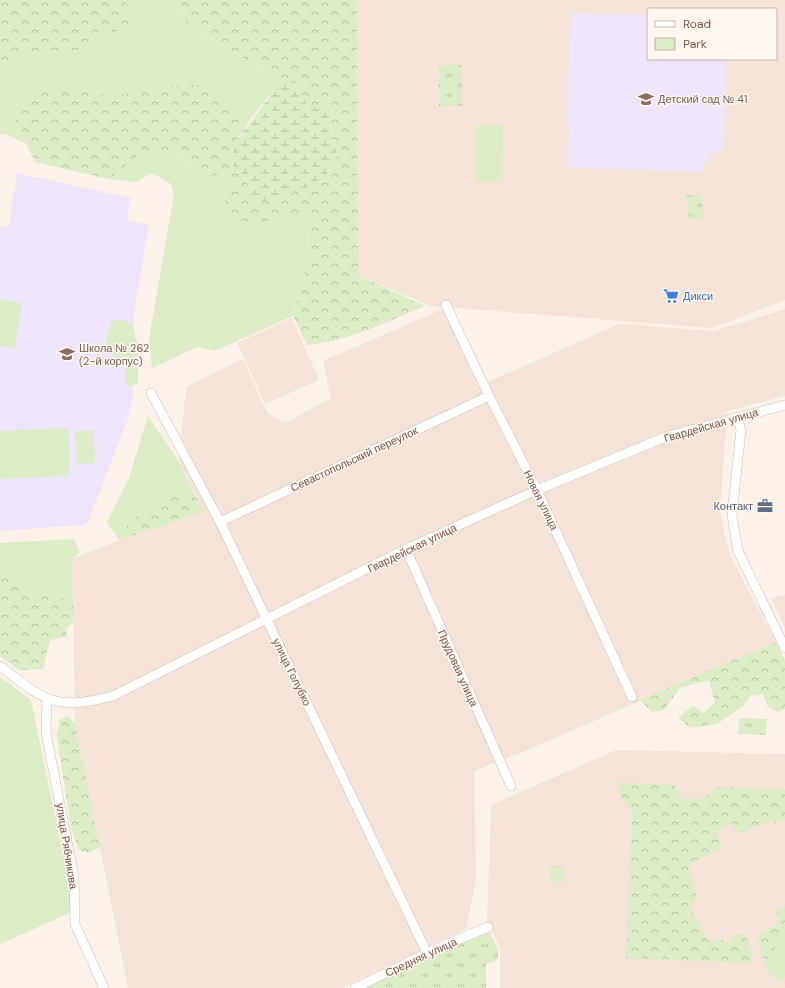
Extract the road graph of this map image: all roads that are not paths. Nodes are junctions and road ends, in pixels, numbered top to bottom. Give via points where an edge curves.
1 (446, 305) dead end
2 (151, 393) dead end
3 (489, 396) junction
4 (785, 405) edge
5 (737, 417) junction
6 (537, 490) junction
7 (220, 522) junction
8 (406, 549) junction
9 (267, 620) junction
10 (785, 648) edge
11 (0, 666) edge
12 (632, 697) dead end
13 (47, 700) junction
14 (511, 786) dead end
15 (488, 927) dead end
16 (427, 953) junction
17 (104, 988) edge
18 (355, 988) edge

1 - 3 street, Новая улица
2 - 7 street, улица Голубко
3 - 6 street, Новая улица
3 - 7 street, Севастопольский переулок
4 - 5 street, Гвардейская улица
5 - 6 street, Гвардейская улица via 668,436
5 - 10 street via 740,430 732,515 738,551
6 - 8 street, Гвардейская улица
6 - 12 street, Новая улица
7 - 9 street, улица Голубко
8 - 9 street, Гвардейская улица
8 - 14 street, Прудовая улица
9 - 13 street, Гвардейская улица via 113,696 72,704
9 - 16 street, улица Голубко
11 - 13 street
13 - 17 street, улица Рябчикова via 46,733 74,877 75,924
15 - 16 street, Средняя улица
16 - 18 street, Средняя улица

